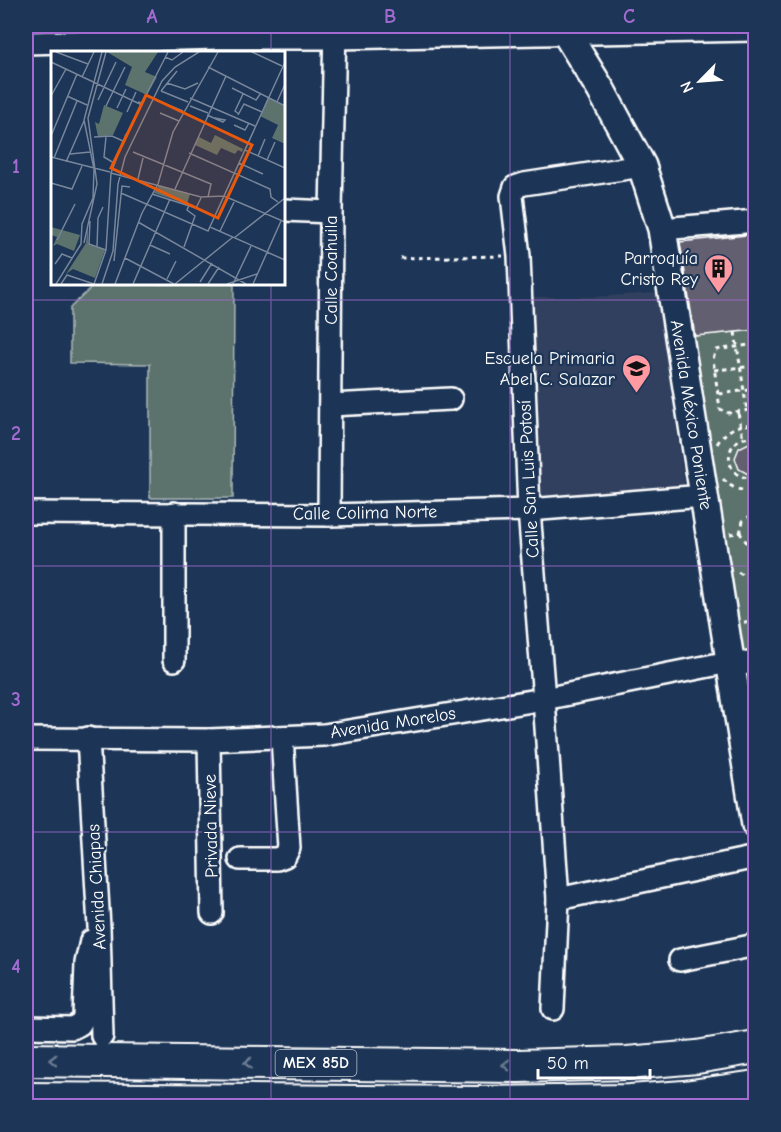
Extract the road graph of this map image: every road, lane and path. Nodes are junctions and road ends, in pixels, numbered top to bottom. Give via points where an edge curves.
1 (565, 29) edge
2 (756, 30) edge
3 (218, 32) edge
4 (335, 32) edge
5 (77, 34) edge
6 (26, 43) edge
7 (642, 166) junction
8 (285, 210) edge
9 (331, 212) junction
10 (756, 221) edge
11 (662, 229) junction
12 (519, 256) junction
13 (400, 258) dead end
14 (735, 332) dead end
15 (756, 344) edge
16 (737, 347) junction
17 (756, 366) edge
18 (740, 367) junction
19 (714, 370) junction
20 (756, 389) edge
21 (744, 391) junction
22 (718, 394) junction
23 (451, 399) dead end
24 (330, 405) junction
25 (756, 409) edge
26 (747, 411) junction
27 (738, 413) junction
28 (740, 425) junction
29 (756, 425) edge
30 (743, 438) junction
31 (756, 439) edge
32 (717, 444) dead end
33 (719, 472) dead end
34 (755, 477) edge
35 (756, 486) edge
36 (704, 496) junction
37 (529, 510) junction
38 (756, 512) edge
39 (26, 513) edge
40 (174, 513) junction
41 (329, 514) junction
42 (740, 533) junction
43 (710, 538) junction
44 (756, 550) edge
45 (753, 619) dead end
46 (756, 631) edge
47 (174, 660) dead end
48 (729, 662) junction
49 (756, 664) edge
50 (544, 699) junction
51 (282, 737) junction
52 (88, 738) junction
53 (26, 739) edge
54 (209, 740) junction
55 (756, 825) edge
56 (756, 857) edge
57 (240, 859) dead end
58 (558, 899) junction
59 (212, 913) dead end
60 (99, 927) junction
61 (756, 945) edge
62 (680, 960) dead end
63 (553, 1009) dead end
64 (26, 1027) edge
65 (102, 1036) dead end
66 (756, 1047) edge
67 (26, 1060) edge
68 (756, 1087) edge
69 (26, 1099) edge
70 (153, 1103) edge
71 (470, 1105) edge

1 - 2 street
1 - 4 street
1 - 7 main road, Avenida México Poniente
3 - 4 street
3 - 5 street
4 - 9 street, Calle Coahuila
5 - 6 street
7 - 11 main road, Avenida México Poniente
7 - 12 street, Calle San Luis Potosí via 515,187 512,196
8 - 9 street
9 - 24 street, Calle Coahuila
10 - 11 street
11 - 36 main road, Avenida México Poniente
12 - 13 path
12 - 37 street, Calle San Luis Potosí
14 - 16 path
15 - 16 path
16 - 18 path
16 - 19 path via 716,350
17 - 18 path
18 - 19 path
18 - 21 path
19 - 22 path
20 - 21 path
21 - 22 path
21 - 26 path
22 - 27 path via 720,409
23 - 24 street
24 - 41 street, Calle Coahuila
25 - 26 path
26 - 27 path
27 - 28 path
28 - 29 path
28 - 30 path
28 - 32 path via 723,434
30 - 31 path
30 - 34 path via 733,445 730,462 735,473
33 - 35 path via 739,491
34 - 35 path
36 - 37 street, Calle Colima Norte
36 - 43 main road, Avenida México Poniente
37 - 41 street, Calle Colima Norte
37 - 50 street, Calle San Luis Potosí
38 - 42 path via 743,521
39 - 40 street, Calle Colima Norte
40 - 41 street, Calle Colima Norte
40 - 47 street
42 - 43 path
42 - 44 path
43 - 48 main road, Avenida México Poniente
45 - 46 path
48 - 49 street, Avenida Morelos
48 - 50 street, Avenida Morelos
48 - 55 main road, Avenida México Poniente
50 - 51 street, Avenida Morelos via 324,735
50 - 58 street, Calle San Luis Potosí
51 - 54 street, Avenida Morelos
51 - 57 street via 289,848 285,856 277,859
52 - 53 street, Avenida Morelos
52 - 54 street, Avenida Morelos
52 - 60 street, Avenida Chiapas
54 - 59 street, Privada Nieve
56 - 58 street
58 - 63 street, Calle San Luis Potosí
60 - 64 street via 89,944 84,1017 80,1024 72,1028
60 - 65 street, Avenida Chiapas
61 - 62 street
66 -> 67 highway, MEX 85D via 627,1063 518,1066
68 - 71 highway, MEX 85D via 630,1101
69 - 70 highway, MEX 85D
70 - 71 highway, MEX 85D

